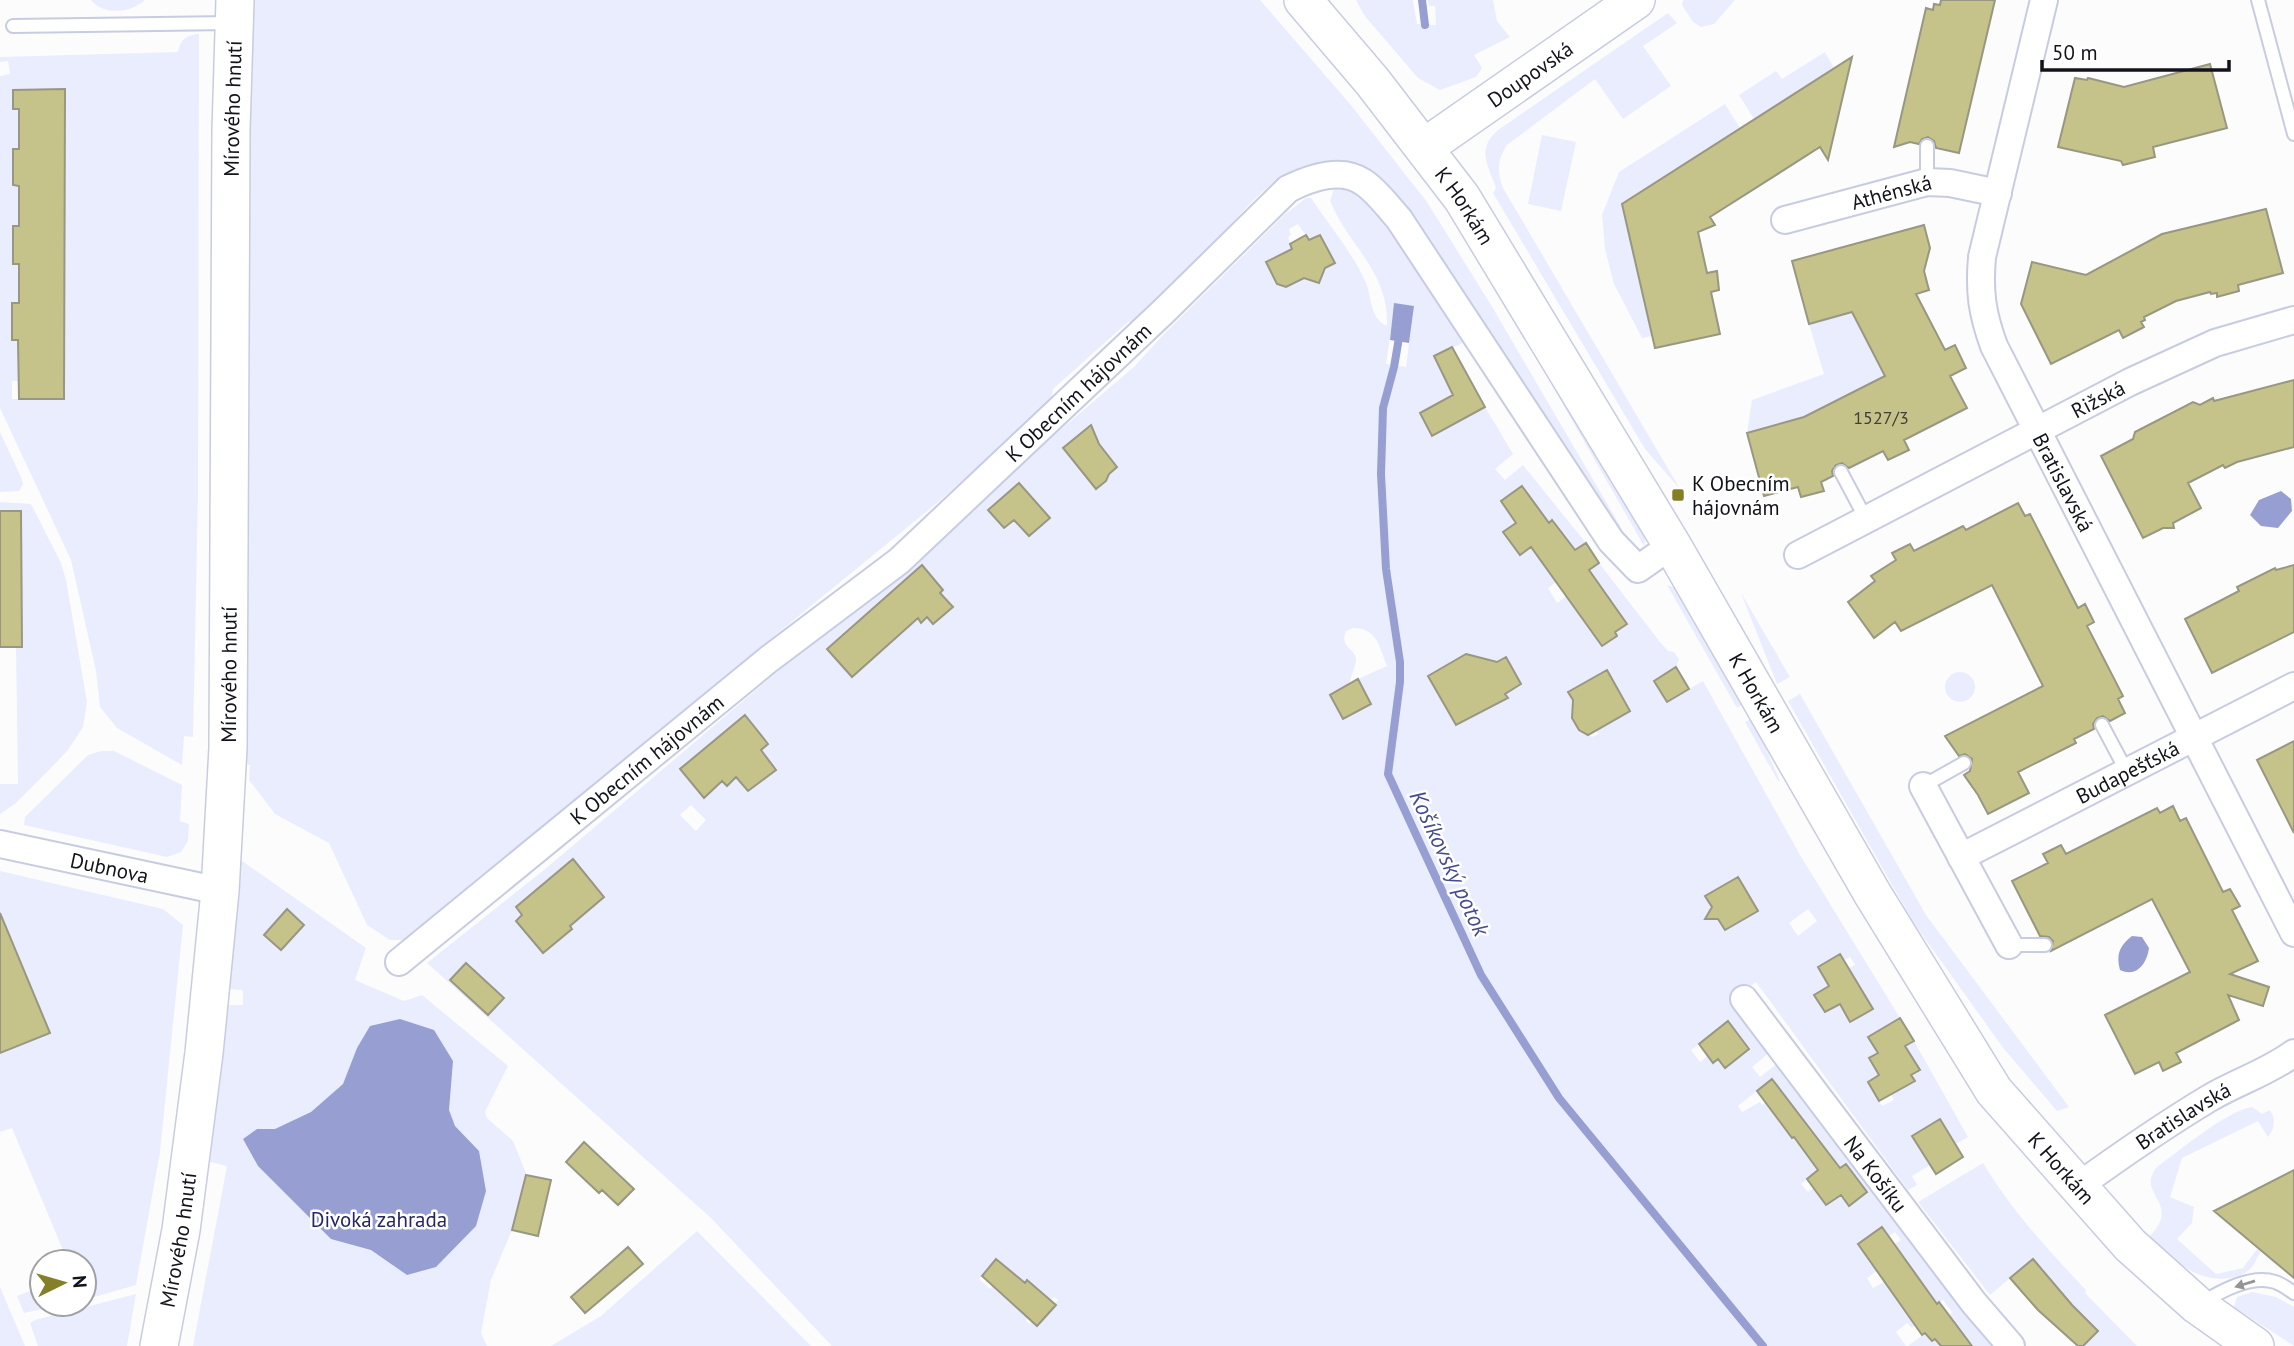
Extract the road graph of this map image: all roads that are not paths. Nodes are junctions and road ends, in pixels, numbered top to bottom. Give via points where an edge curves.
1 (1303, 0) edge
2 (1636, 0) edge
3 (2044, 0) edge
4 (2258, 0) edge
5 (234, 12) edge
6 (13, 26) dead end
7 (2294, 134) edge
8 (1927, 146) dead end
9 (1425, 147) junction
10 (1927, 182) junction
11 (1998, 193) junction
12 (1785, 220) dead end
13 (2294, 320) edge
14 (2038, 432) junction
15 (1841, 472) dead end
16 (1866, 519) junction
17 (1672, 545) junction
18 (1798, 555) dead end
19 (2294, 686) edge
20 (2102, 725) dead end
21 (2195, 737) junction
22 (1964, 763) dead end
23 (2127, 772) junction
24 (1923, 786) joint
25 (0, 844) edge
26 (1961, 857) junction
27 (220, 891) junction
28 (2294, 933) edge
29 (2009, 944) joint
30 (2045, 945) dead end
31 (399, 962) dead end
32 (1744, 999) dead end
33 (2294, 1053) edge
34 (2077, 1187) junction
35 (2294, 1293) edge
36 (2197, 1305) junction
37 (159, 1346) edge
38 (2011, 1346) edge
39 (2255, 1346) edge

1 - 9 main road, K Horkám
2 - 9 main road, Doupovská
3 - 11 street, Bratislavská
4 - 7 lane
5 - 6 lane
5 - 27 main road, Mírového hnutí via 228,748
8 - 10 lane
9 - 17 main road, K Horkám via 1462,198
10 - 11 street, Athénská
10 - 12 street, Athénská
11 - 14 street, Bratislavská via 1982,257 1981,303 1994,346
13 - 14 street, Rižská via 2215,342
14 - 16 street, Rižská
14 - 21 street, Bratislavská
15 - 16 lane
16 - 18 street, Rižská
17 - 31 street, K Obecním hájovnám via 1638,569 1611,541 1399,219 1363,182 1330,175 1301,183 1288,189 899,561 769,659
17 - 34 main road, K Horkám via 1872,893 1994,1091
19 - 21 street, Budapešťská
20 - 23 lane
21 - 23 street, Budapešťská
21 - 28 street, Bratislavská
22 - 24 lane
23 - 26 street, Budapešťská
24 - 26 street
25 - 27 street, Dubnova
26 - 29 street
27 - 37 main road, Mírového hnutí via 181,1230
29 - 30 lane
32 - 38 street, Na Košíku via 1965,1292
33 - 34 street, Bratislavská via 2209,1098
34 - 36 main road, K Horkám via 2130,1245
35 -> 36 lane via 2274,1282 2258,1280
36 - 39 main road, K Horkám

